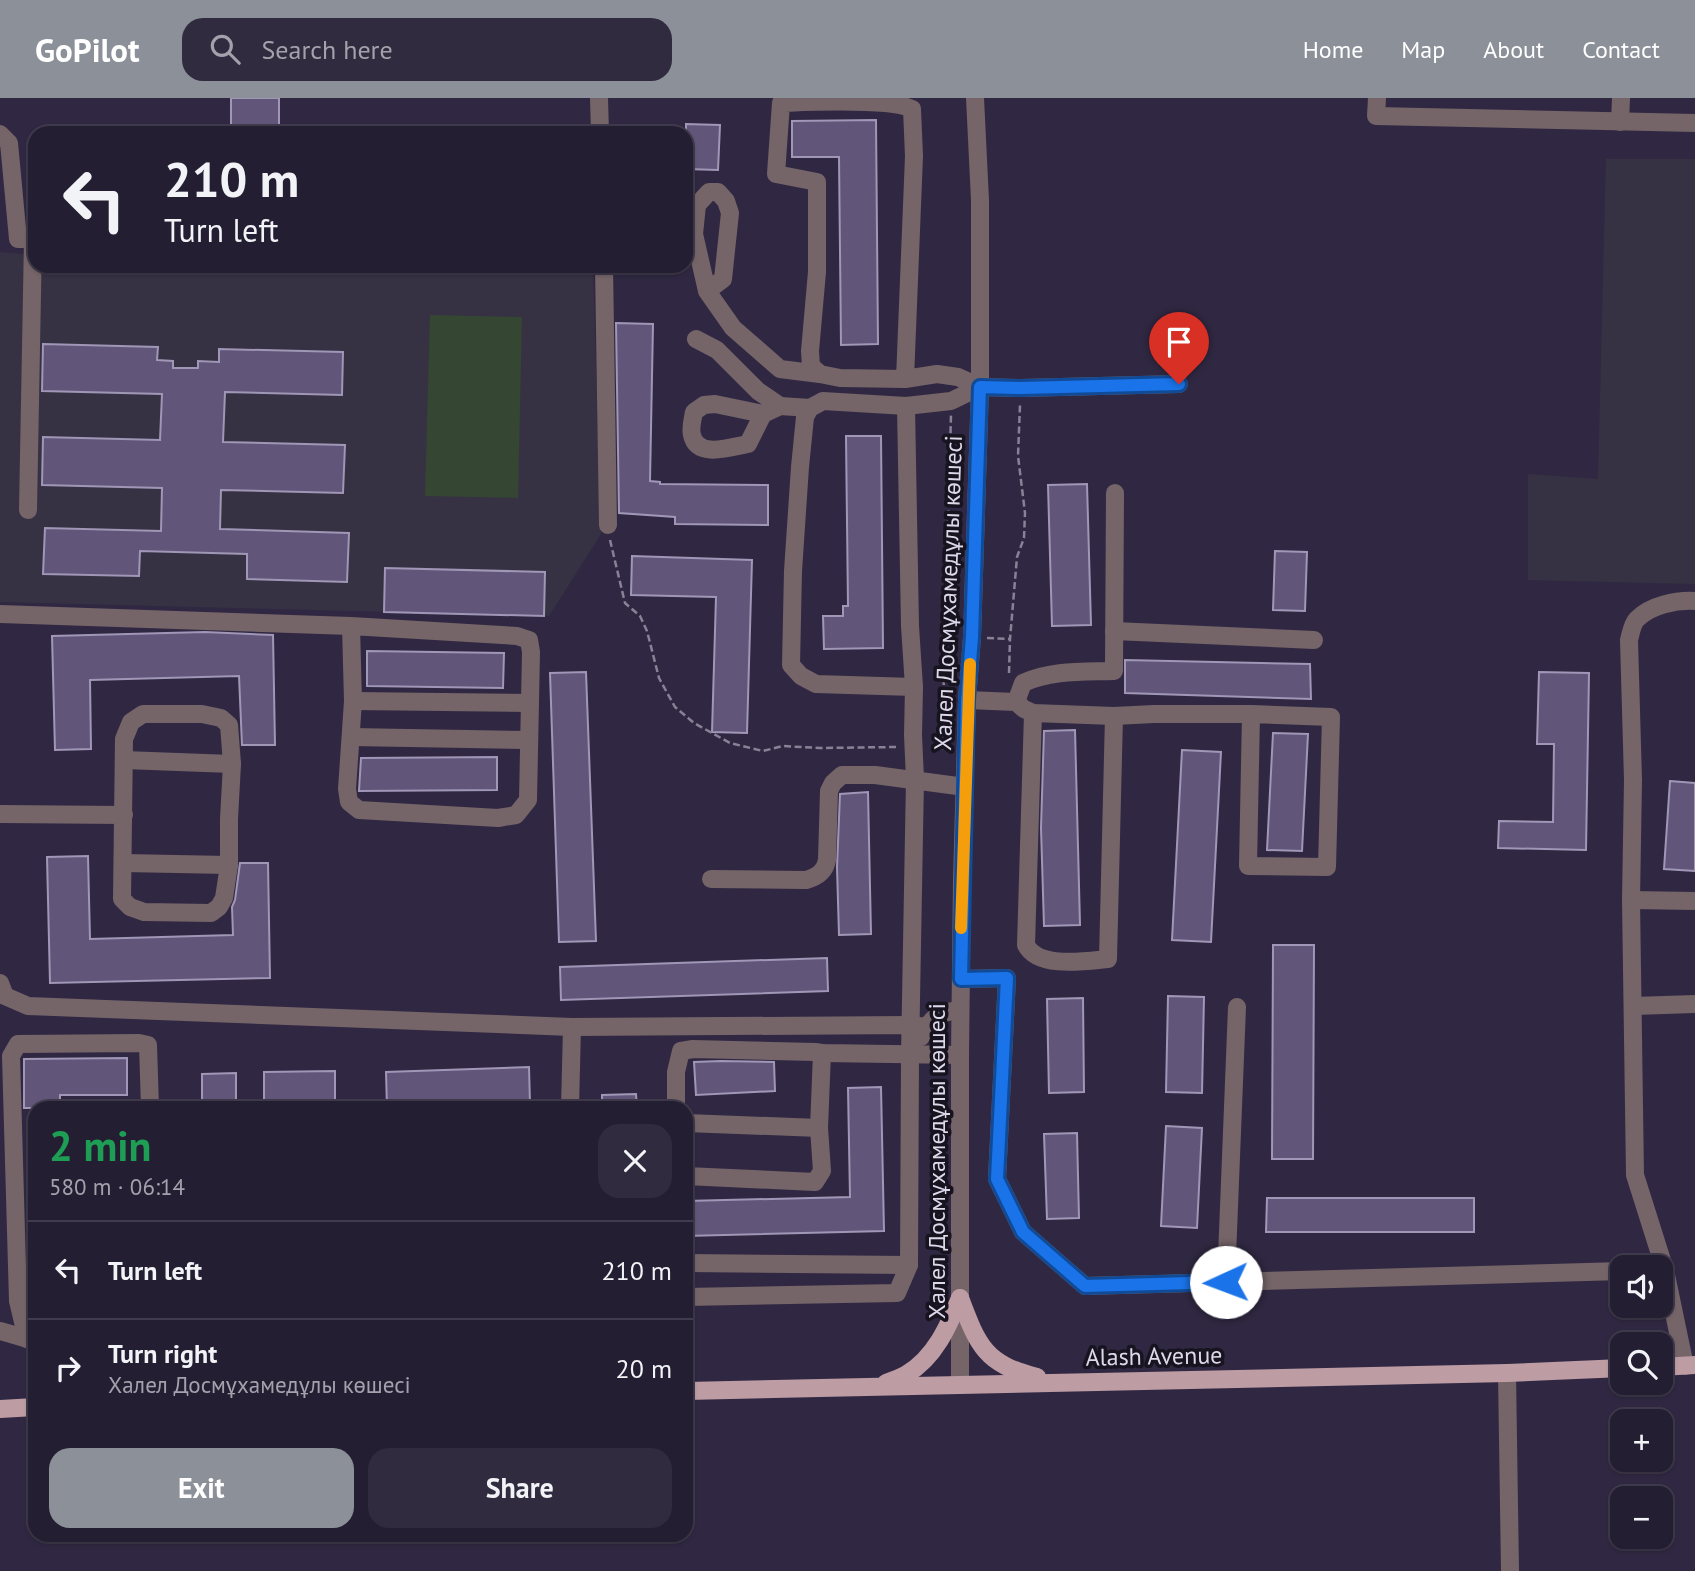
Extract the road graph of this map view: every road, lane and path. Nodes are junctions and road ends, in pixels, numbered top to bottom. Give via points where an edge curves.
1 (599, 98) edge
2 (975, 98) edge
3 (1377, 98) edge
4 (1621, 98) edge
5 (1620, 122) junction
6 (1695, 122) edge
7 (600, 126) edge
8 (0, 134) edge
9 (6, 190) edge
10 (28, 239) edge
11 (33, 273) edge
12 (604, 273) edge
13 (707, 290) junction
14 (696, 339) dead end
15 (820, 374) junction
16 (905, 379) junction
17 (1179, 384) dead end
18 (980, 387) junction
19 (1021, 388) junction
20 (951, 401) junction
21 (780, 406) junction
22 (906, 406) junction
23 (810, 408) junction
24 (763, 414) dead end
25 (1115, 493) dead end
26 (28, 510) dead end
27 (608, 525) joint
28 (1695, 601) edge
29 (0, 614) edge
30 (351, 626) junction
31 (1114, 631) junction
32 (1314, 640) dead end
33 (914, 687) junction
34 (967, 700) junction
35 (352, 701) junction
36 (530, 702) junction
37 (1012, 702) junction
38 (1033, 713) junction
39 (1251, 714) junction
40 (1114, 716) junction
41 (351, 737) junction
42 (528, 740) junction
43 (914, 747) junction
44 (942, 748) junction
45 (966, 749) junction
46 (124, 760) junction
47 (232, 764) junction
48 (915, 779) junction
49 (965, 787) junction
50 (0, 814) edge
51 (124, 815) junction
52 (123, 863) junction
53 (229, 865) junction
54 (711, 879) dead end
55 (1631, 900) junction
56 (1695, 901) edge
57 (961, 979) junction
58 (0, 983) edge
59 (1695, 1004) edge
60 (1633, 1006) junction
61 (1237, 1007) dead end
62 (960, 1010) junction
63 (918, 1026) junction
64 (572, 1027) junction
65 (822, 1054) junction
66 (910, 1055) junction
67 (960, 1055) junction
68 (150, 1101) edge
69 (570, 1101) edge
70 (676, 1101) edge
71 (693, 1124) edge
72 (819, 1128) junction
73 (693, 1176) edge
74 (1659, 1255) edge
75 (693, 1263) edge
76 (909, 1265) junction
77 (1610, 1271) edge
78 (1226, 1282) junction
79 (693, 1297) edge
80 (960, 1298) junction
81 (27, 1301) edge
82 (1673, 1305) edge
83 (0, 1331) edge
84 (28, 1339) edge
85 (1690, 1365) edge
86 (1610, 1369) edge
87 (1507, 1373) junction
88 (1058, 1383) junction
89 (960, 1385) junction
90 (877, 1387) junction
91 (693, 1391) edge
92 (28, 1407) edge
93 (0, 1409) edge
94 (1510, 1571) edge

1 - 7 street
2 - 18 street, Халел Досмұхамедұлы көшесі
3 - 5 street via 1376,116
4 - 5 street
5 - 6 street
8 - 9 street via 9,144
9 - 10 street via 18,239
11 - 26 street
12 - 27 street
13 - 13 street via 695,234 697,205 709,192 718,192 730,213 723,279
13 - 15 street via 733,328 780,369
14 - 21 street via 717,350
15 - 16 street
15 - 16 street via 811,366 810,351 817,272 817,182 776,174 781,103 876,100 912,109
16 - 18 street via 937,374
17 - 19 street
18 - 19 street
18 - 20 street
18 - 34 street, Халел Досмұхамедұлы көшесі
19 - 37 path via 1018,456 1026,513 1010,639
20 - 22 street
20 - 44 path
21 - 23 street
21 - 24 street
22 - 23 street via 823,401
22 - 33 street
23 - 33 street via 800,467 791,665 816,684
25 - 31 street
27 - 43 path via 625,603 640,616 659,678 675,707 694,723 730,743 763,751 783,746
28 - 55 street via 1651,609 1634,621 1629,640
29 - 30 street
30 - 35 street
30 - 36 street via 529,640
31 - 32 street
31 - 37 street via 1114,671 1036,677 1023,683
33 - 43 street
34 - 37 street
34 - 45 street, Халел Досмұхамедұлы көшесі
35 - 36 street
35 - 41 street
36 - 42 street
37 - 38 street
38 - 40 street
38 - 40 street via 1027,945 1043,959 1059,961 1108,959
39 - 39 street via 1331,717 1327,867 1248,866
39 - 40 street
41 - 42 street
41 - 42 street via 347,789 349,802 359,810 498,818 516,815 528,800
43 - 44 path
43 - 48 street
44 - 45 path
45 - 49 street, Халел Досмұхамедұлы көшесі
46 - 47 street
46 - 47 street via 124,739 131,722 143,714 202,714 229,725
46 - 51 street
47 - 53 street
48 - 49 street
48 - 54 street via 842,775 833,783 826,866 817,877
48 - 63 street
49 - 57 street, Халел Досмұхамедұлы көшесі
50 - 51 street
51 - 52 street
52 - 53 street
52 - 53 street via 122,899 144,912 211,913 224,898
55 - 56 street
55 - 60 street
57 - 62 street, Халел Досмұхамедұлы көшесі
57 - 78 street via 1007,978 997,1179 1023,1232 1085,1286
58 - 64 street via 5,996 28,1006
59 - 60 street
60 - 74 street via 1635,1175
61 - 78 street
62 - 63 street via 944,1011
62 - 67 street, Халел Досмұхамедұлы көшесі
63 - 64 street
63 - 66 street
64 - 69 street
65 - 66 street
65 - 70 street via 681,1051
65 - 72 street
66 - 67 street
66 - 76 street
67 - 80 street, Халел Досмұхамедұлы көшесі
68 - 81 street via 148,1045 18,1044 11,1056
71 - 72 street
72 - 73 street via 822,1171 816,1182
75 - 76 street
76 - 79 street via 897,1293
77 - 78 street
80 - 88 main road via 990,1357 1019,1373
80 - 89 street, Халел Досмұхамедұлы көшесі
80 - 90 main road via 929,1354 907,1374
82 - 85 street
83 - 84 street
86 - 87 main road, Alash Avenue
87 - 88 main road, Alash Avenue
87 - 94 street
88 - 89 main road, Alash Avenue
89 - 90 main road, Alash Avenue
90 - 91 main road, Alash Avenue
92 - 93 main road

